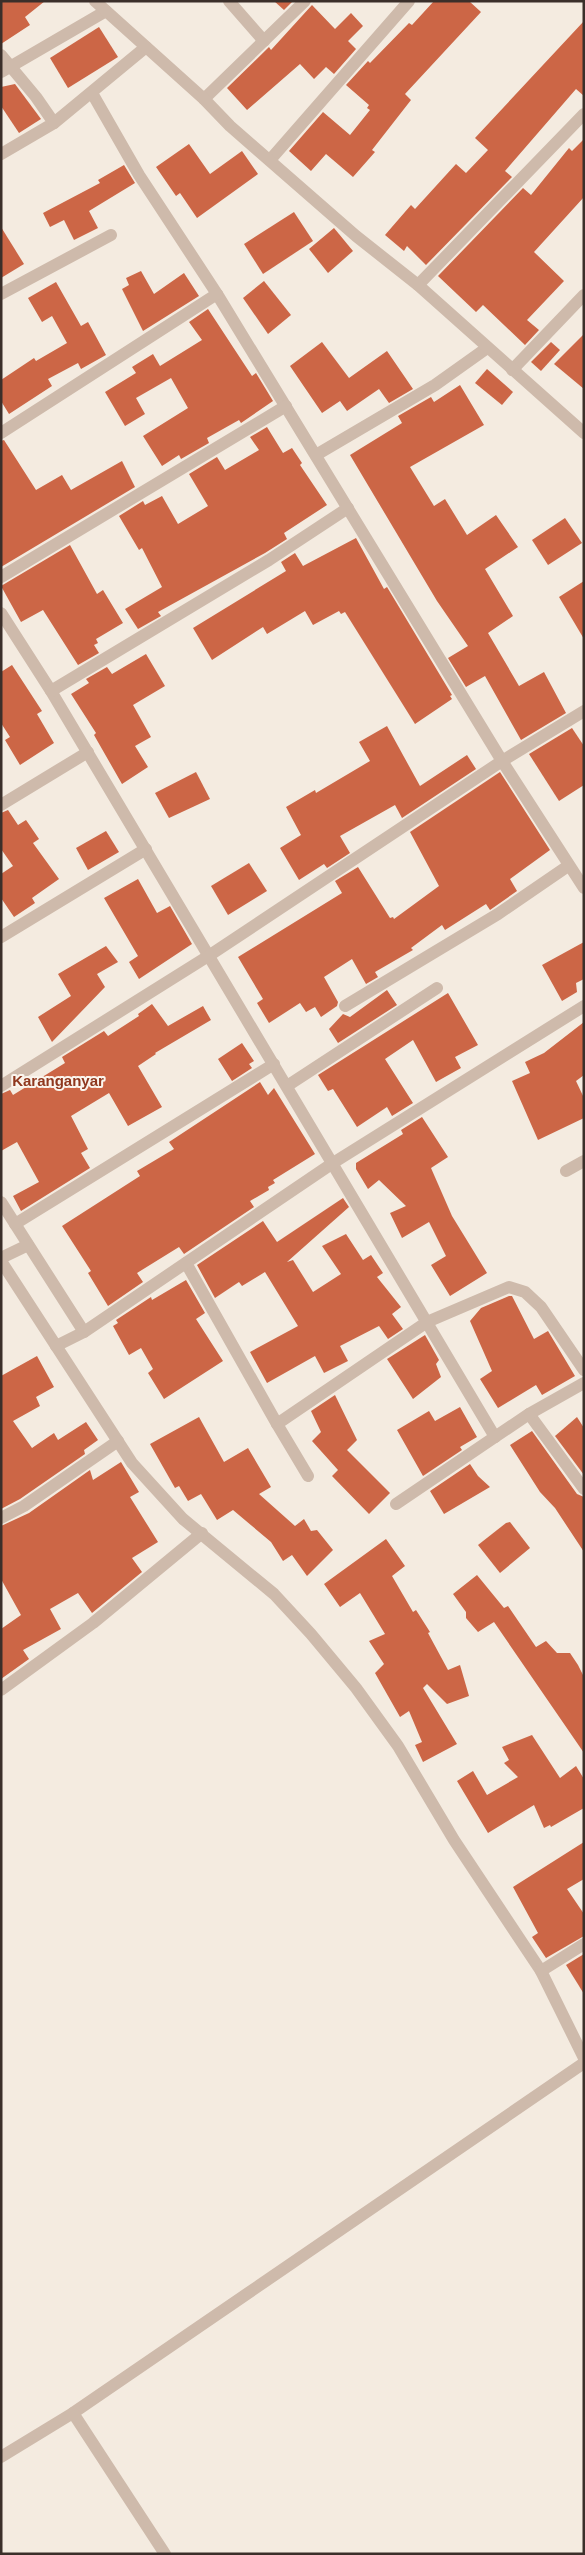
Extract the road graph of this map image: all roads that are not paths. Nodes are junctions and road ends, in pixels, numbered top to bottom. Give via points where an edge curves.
1 (95, 1) edge
2 (229, 1) edge
3 (305, 1) edge
4 (409, 1) edge
5 (106, 11) junction
6 (264, 41) junction
7 (146, 47) junction
8 (1, 55) edge
9 (6, 69) edge
10 (92, 93) junction
11 (204, 99) junction
12 (584, 114) edge
13 (54, 123) junction
14 (1, 154) edge
15 (270, 160) junction
16 (111, 235) dead end
17 (418, 285) junction
18 (1, 294) edge
19 (217, 294) junction
20 (584, 295) edge
21 (487, 348) junction
22 (512, 370) junction
23 (286, 406) junction
24 (1, 432) edge
25 (584, 433) edge
26 (316, 455) junction
27 (348, 508) junction
28 (1, 577) edge
29 (1, 613) edge
30 (51, 691) junction
31 (584, 711) edge
32 (88, 752) junction
33 (502, 760) junction
34 (1, 805) edge
35 (146, 849) junction
36 (568, 866) junction
37 (584, 888) edge
38 (1, 936) edge
39 (210, 955) junction
40 (437, 988) dead end
41 (345, 1006) dead end
42 (584, 1006) edge
43 (274, 1064) junction
44 (1, 1086) edge
45 (287, 1086) junction
46 (584, 1161) edge
47 (333, 1163) junction
48 (566, 1171) dead end
49 (1, 1202) edge
50 (15, 1224) junction
51 (28, 1245) junction
52 (1, 1260) edge
53 (186, 1263) junction
54 (427, 1322) junction
55 (81, 1333) junction
56 (59, 1344) junction
57 (584, 1370) edge
58 (584, 1383) edge
59 (529, 1414) junction
60 (277, 1424) junction
61 (495, 1437) junction
62 (118, 1441) junction
63 (308, 1476) dead end
64 (584, 1489) edge
65 (396, 1504) dead end
66 (1, 1518) edge
67 (202, 1533) junction
68 (1, 1690) edge
69 (584, 1944) edge
70 (541, 1971) junction
71 (584, 2058) edge
72 (584, 2063) edge
73 (73, 2413) junction
74 (1, 2457) edge
75 (165, 2554) edge

1 - 5 street
2 - 6 street
3 - 6 street
4 - 15 street
5 - 7 street
5 - 9 street
6 - 11 street
7 - 10 street
7 - 11 street
8 - 9 street
9 - 13 street
10 - 13 street
10 - 19 street via 139,175
11 - 15 street
12 - 17 street
13 - 14 street
15 - 17 street via 343,225
16 - 18 street
17 - 21 street
19 - 23 street
19 - 24 street
20 - 22 street
21 - 22 street
21 - 26 street via 435,385
22 - 25 street
23 - 26 street
23 - 28 street
26 - 27 street
27 - 30 street
27 - 33 street
29 - 30 street
30 - 32 street
31 - 33 street
32 - 34 street
32 - 35 street
33 - 36 street
33 - 39 street
35 - 38 street
35 - 39 street
36 - 37 street
36 - 41 street via 498,914
39 - 43 street
39 - 44 street
40 - 45 street
42 - 47 street
43 - 45 street
43 - 50 street
45 - 47 street
46 - 48 street
47 - 53 street
47 - 54 street
49 - 50 street
50 - 51 street
51 - 52 street
51 - 55 street
52 - 56 street
53 - 55 street
53 - 60 street
54 - 57 street via 509,1287 525,1292 541,1307
54 - 60 street
54 - 61 street
55 - 56 street
56 - 62 street
58 - 59 street
59 - 61 street
59 - 64 street
60 - 63 street
61 - 65 street
62 - 66 street via 24,1506
62 - 67 street via 132,1463 183,1519
67 - 68 street via 93,1623
67 - 70 street via 274,1594 356,1688 398,1746 454,1840
69 - 70 street
70 - 71 street
72 - 73 street
73 - 74 street
73 - 75 street

